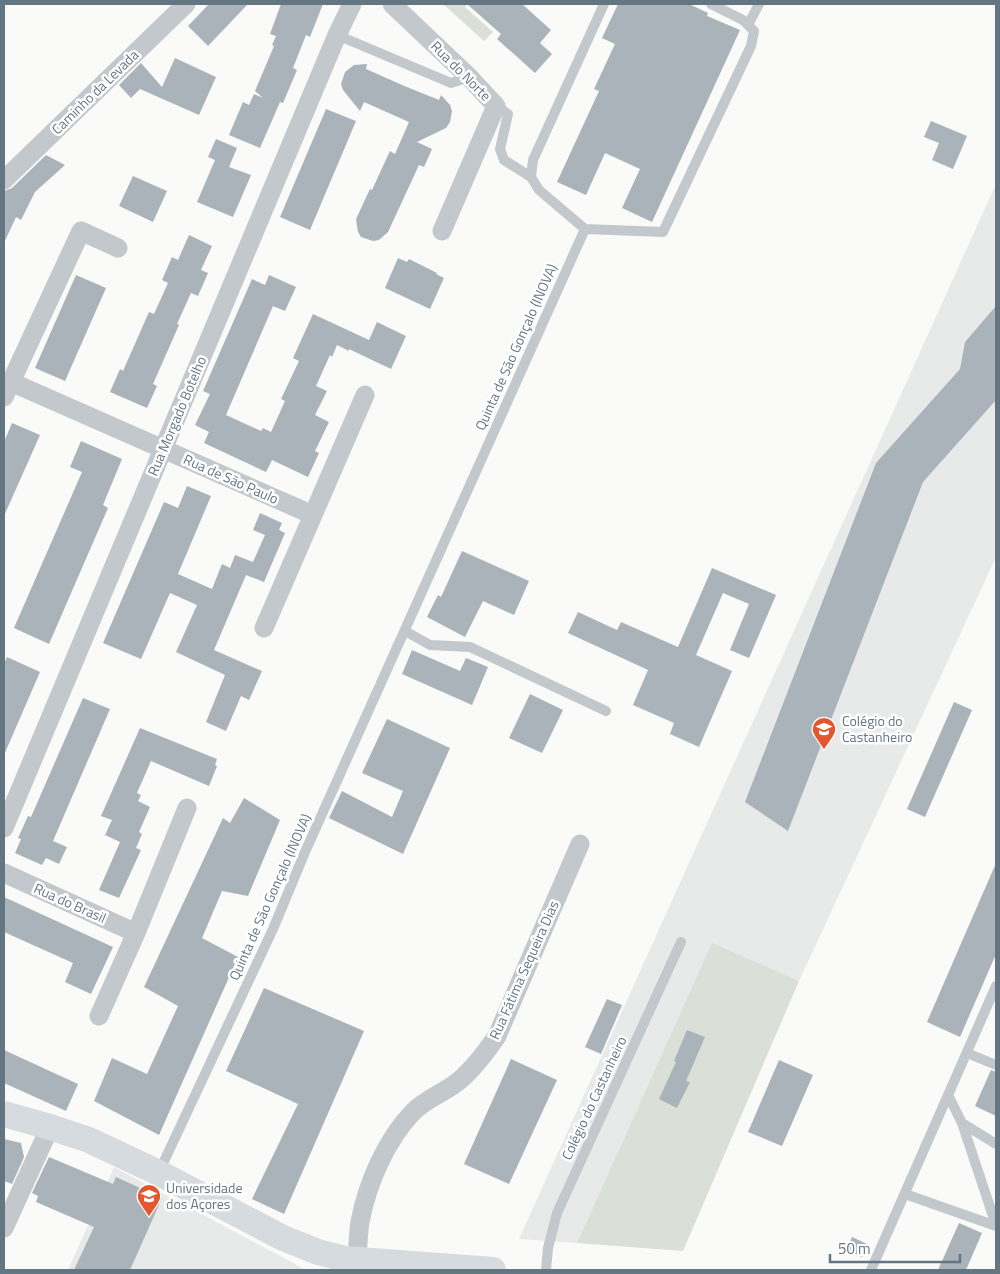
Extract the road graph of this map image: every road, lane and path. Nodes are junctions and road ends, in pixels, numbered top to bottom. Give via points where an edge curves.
1 (186, 4) edge
2 (352, 4) edge
3 (392, 4) edge
4 (604, 4) edge
5 (711, 4) edge
6 (759, 4) edge
7 (748, 25) junction
8 (337, 35) junction
9 (469, 77) junction
10 (496, 106) junction
11 (531, 178) junction
12 (4, 180) edge
13 (584, 229) junction
14 (442, 231) dead end
15 (118, 248) dead end
16 (7, 389) edge
17 (365, 395) dead end
18 (163, 449) junction
19 (313, 515) junction
20 (264, 628) dead end
21 (405, 631) junction
22 (606, 711) dead end
23 (187, 808) dead end
24 (4, 828) edge
25 (580, 844) dead end
26 (4, 874) edge
27 (136, 933) junction
28 (681, 942) dead end
29 (996, 986) edge
30 (99, 1016) dead end
31 (967, 1053) junction
32 (996, 1065) edge
33 (948, 1095) junction
34 (4, 1114) edge
35 (962, 1123) junction
36 (50, 1127) junction
37 (996, 1144) edge
38 (159, 1173) junction
39 (905, 1194) junction
40 (996, 1226) edge
41 (4, 1228) edge
42 (356, 1260) junction
43 (493, 1270) edge
44 (546, 1270) edge
45 (871, 1270) edge

1 - 12 street, Caminho da Levada
2 - 8 street, Rua Morgado Botelho
3 - 9 street, Rua do Norte
4 - 11 lane via 533,160
5 - 7 lane
6 - 7 lane
7 - 13 lane via 754,31 751,46 663,232
8 - 9 lane via 451,83
8 - 18 street, Rua Morgado Botelho
9 - 10 street, Rua do Norte
10 - 11 lane via 508,114 500,149 504,160
10 - 14 street, Rua do Norte
11 - 13 lane via 539,190
13 - 21 lane, Quinta de São Gonçalo (INOVA)
15 - 16 street via 81,231
16 - 18 street, Rua de São Paulo
17 - 19 street
18 - 19 street, Rua de São Paulo
18 - 24 street, Rua Morgado Botelho
19 - 20 street
21 - 22 lane via 430,645 470,647
21 - 38 lane, Quinta de São Gonçalo (INOVA)
23 - 27 street
25 - 42 street, Rua Fátima Sequeira Dias via 497,1036 479,1062 459,1081 413,1112 380,1162 360,1221
26 - 27 street, Rua do Brasil
27 - 30 street
28 - 44 lane, Colégio do Castanheiro via 556,1213
29 - 31 lane
31 - 32 lane
31 - 33 lane
33 - 35 lane
33 - 39 lane
34 - 36 main road
35 - 37 lane
35 - 40 lane
36 - 38 main road via 89,1140
36 - 41 street
38 - 42 main road via 283,1238 318,1252
39 - 40 lane
39 - 45 lane
42 - 43 main road

